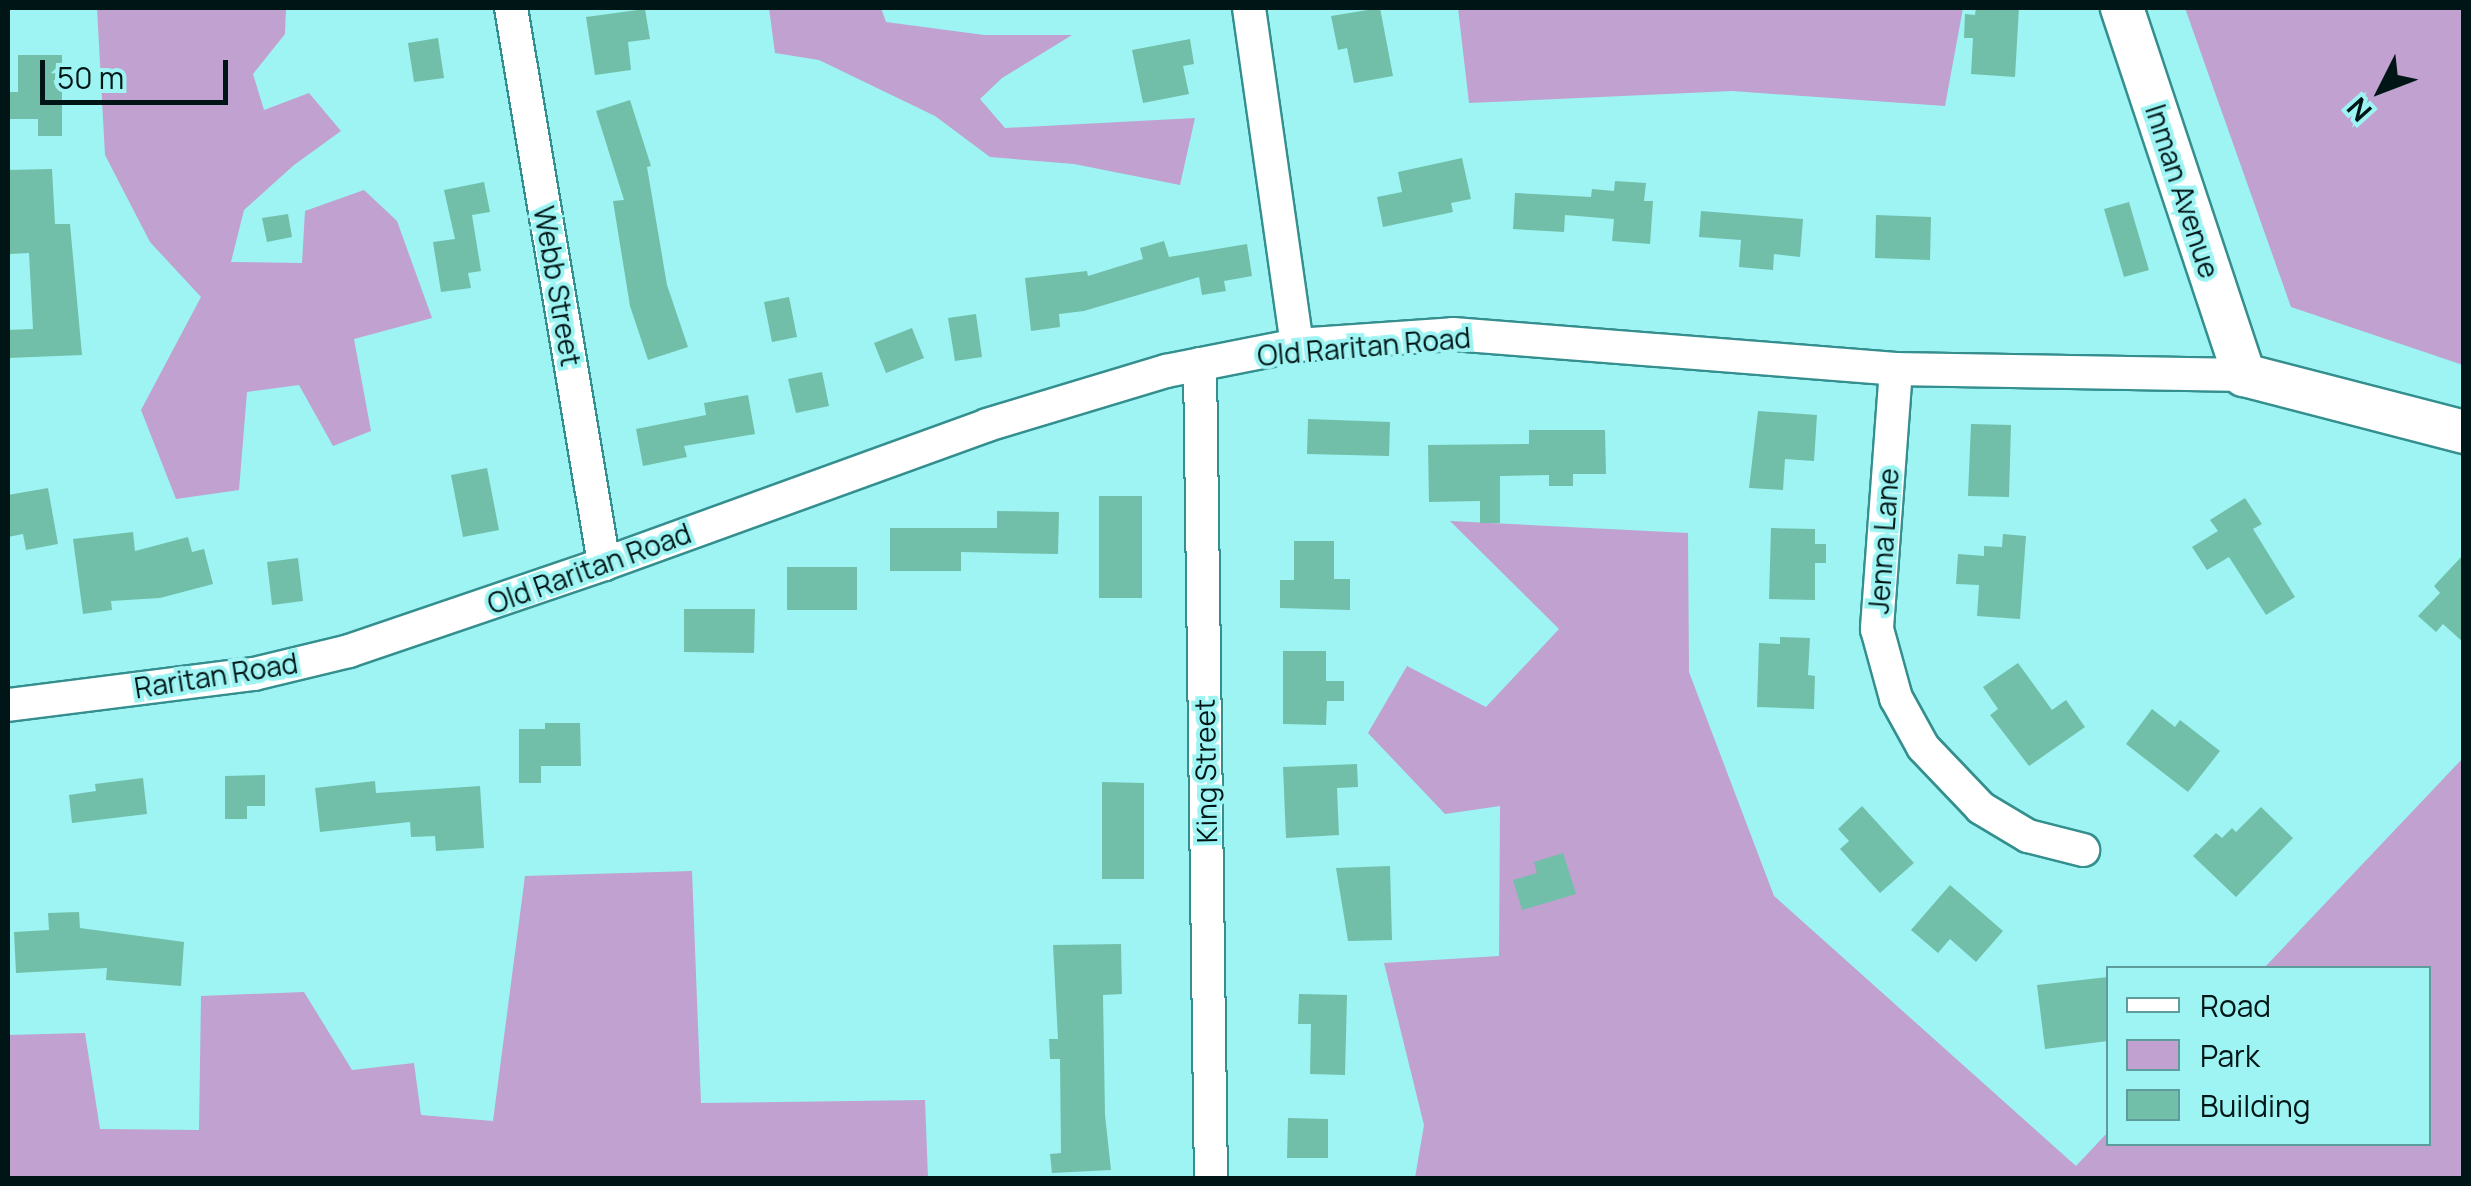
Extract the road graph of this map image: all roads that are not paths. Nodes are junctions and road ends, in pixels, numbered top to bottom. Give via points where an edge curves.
1 (511, 8) edge
2 (1250, 8) edge
3 (2122, 8) edge
4 (1297, 346) junction
5 (1200, 364) junction
6 (1896, 370) junction
7 (2244, 375) junction
8 (2464, 432) edge
9 (604, 564) junction
10 (421, 627) joint
11 (8, 704) edge
12 (2084, 850) dead end
13 (1211, 1178) edge

1 - 9 street, Webb Street
2 - 4 street
3 - 7 main road, Inman Avenue
4 - 5 street, Old Raritan Road
4 - 6 street, Old Raritan Road via 1453,334
5 - 9 street, Old Raritan Road via 951,437
5 - 13 street, King Street
6 - 7 street, Old Raritan Road
6 - 12 street, Jenna Lane via 1877,629 1896,698 1923,747 1980,808 2028,836
7 - 8 main road, Old Raritan Road
9 - 10 street, Old Raritan Road
10 - 11 street, Raritan Road via 254,674

